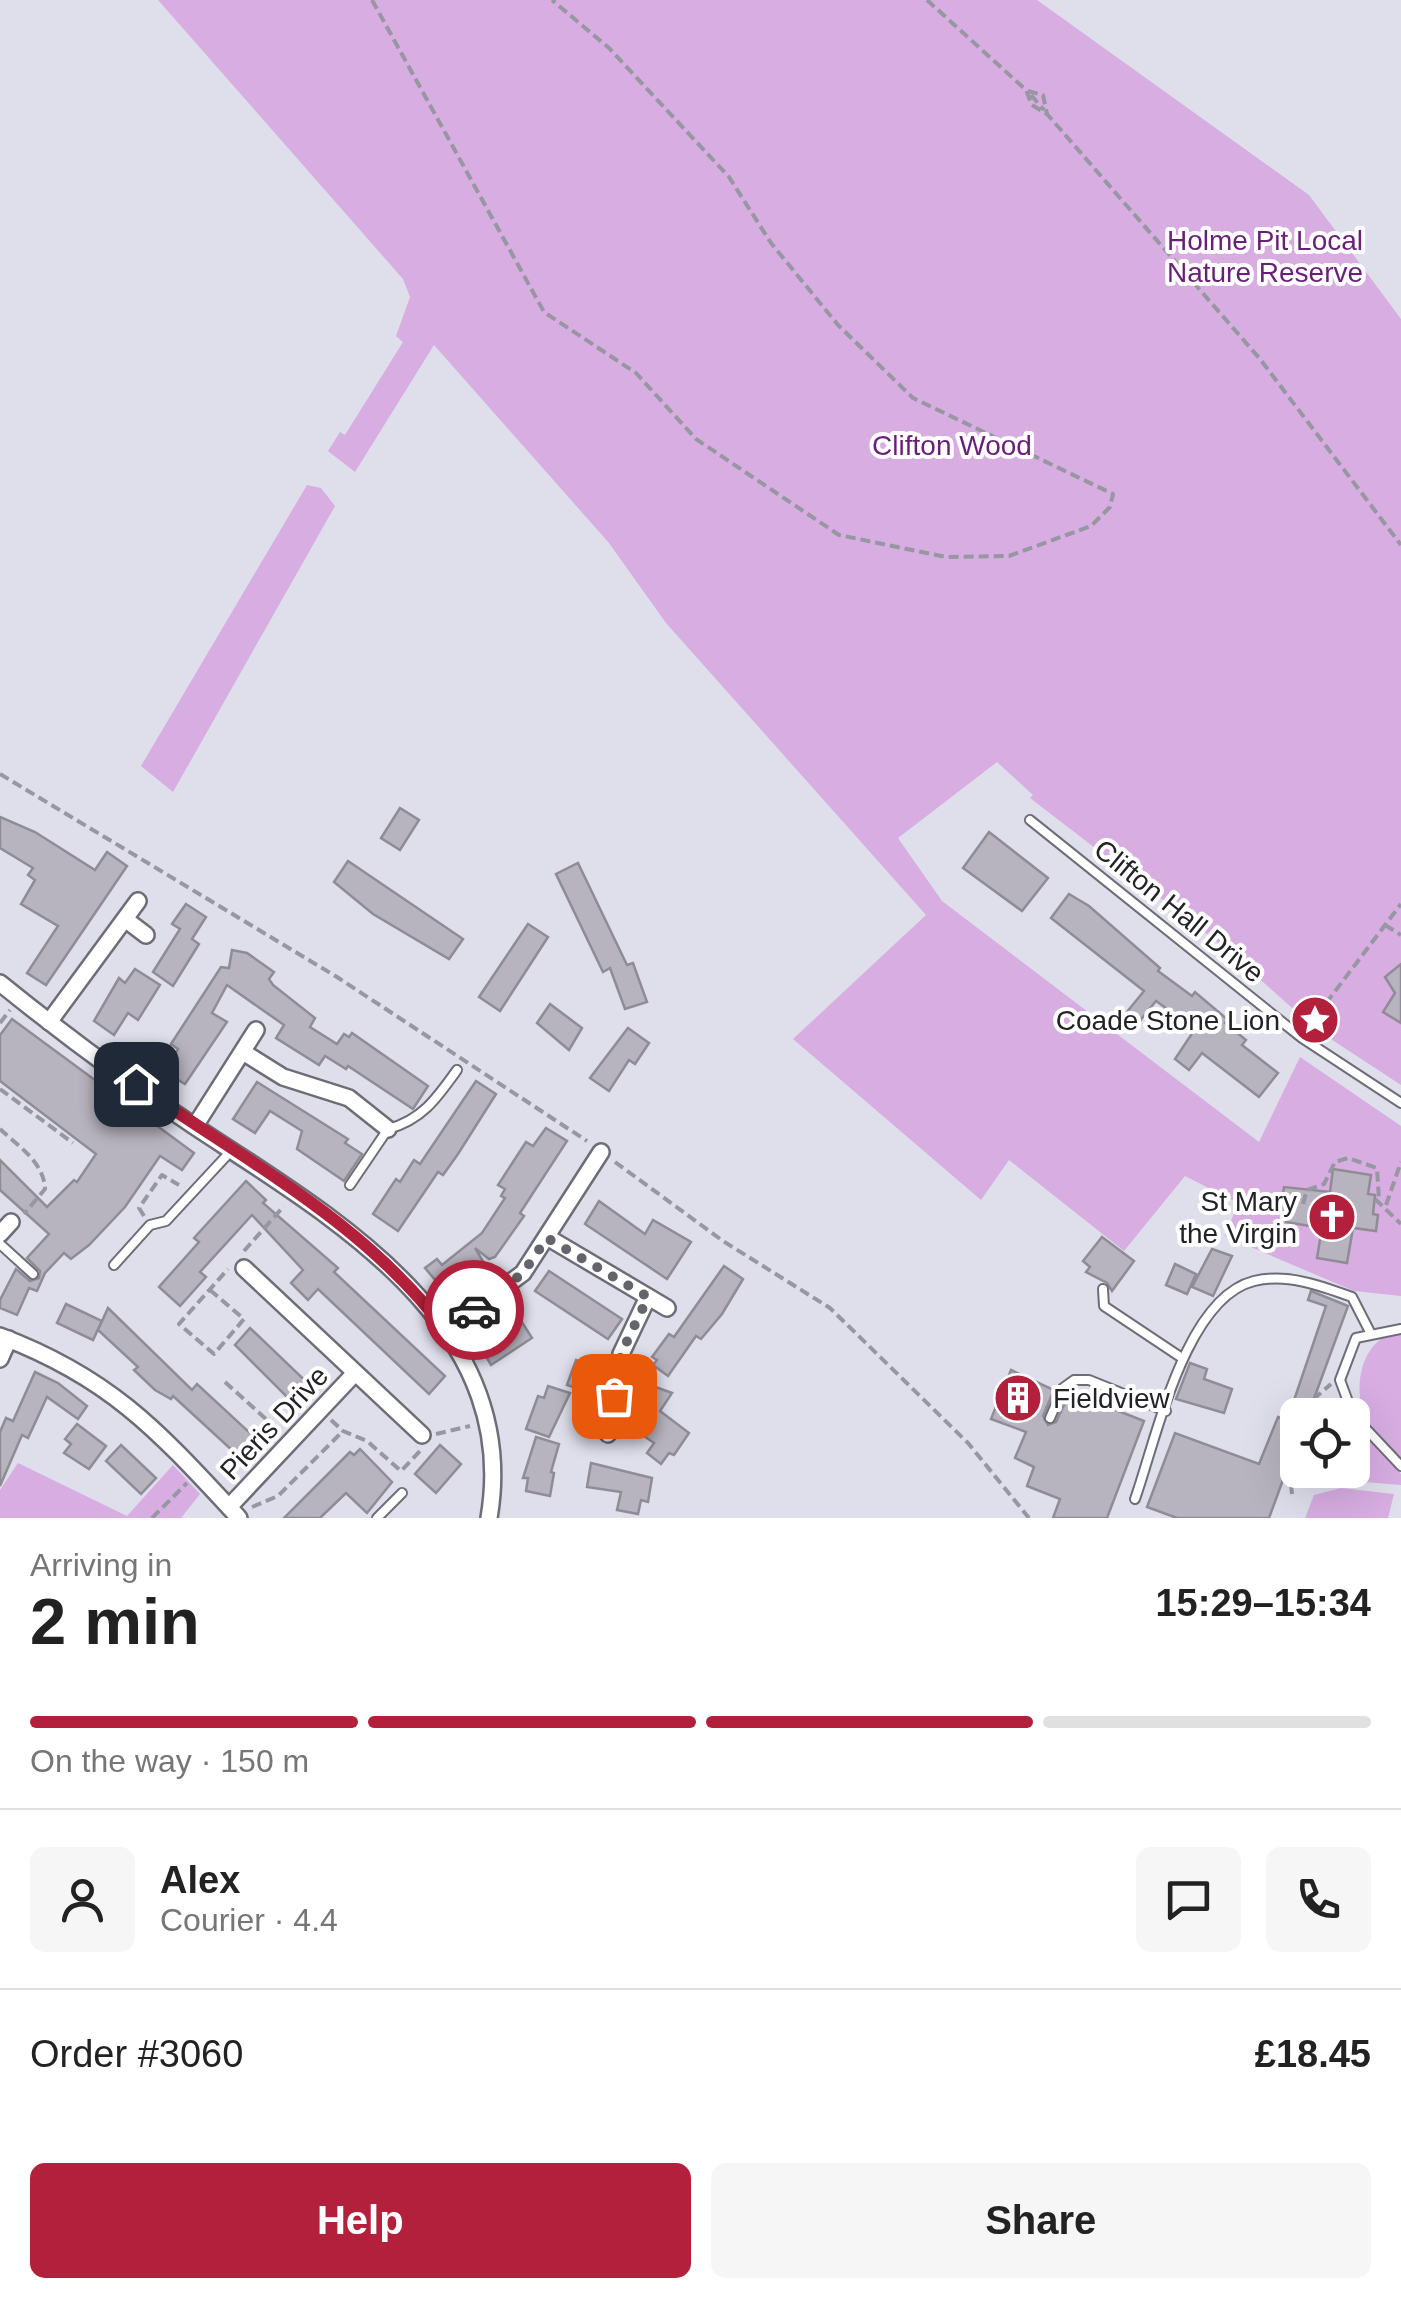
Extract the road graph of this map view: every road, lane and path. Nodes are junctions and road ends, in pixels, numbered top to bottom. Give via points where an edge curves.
1 (372, 0) edge
2 (552, 0) edge
3 (927, 0) edge
4 (1026, 90) junction
5 (1046, 114) junction
6 (1401, 545) edge
7 (0, 774) edge
8 (1030, 820) dead end
9 (138, 901) dead end
10 (1401, 904) edge
11 (125, 919) junction
12 (1385, 925) junction
13 (146, 935) dead end
14 (1401, 935) edge
15 (0, 983) edge
16 (49, 1022) junction
17 (1314, 1023) dead end
18 (256, 1030) dead end
19 (242, 1052) junction
20 (456, 1070) dead end
21 (0, 1088) edge
22 (1401, 1103) edge
23 (195, 1126) junction
24 (0, 1129) edge
25 (388, 1129) junction
26 (72, 1142) dead end
27 (232, 1150) junction
28 (601, 1152) junction
29 (1401, 1162) edge
30 (350, 1184) dead end
31 (192, 1193) junction
32 (1303, 1204) dead end
33 (1386, 1205) junction
34 (1401, 1224) edge
35 (150, 1225) junction
36 (6, 1228) edge
37 (547, 1238) junction
38 (0, 1244) edge
39 (114, 1265) dead end
40 (244, 1268) dead end
41 (33, 1274) dead end
42 (1103, 1289) dead end
43 (210, 1290) dead end
44 (648, 1297) junction
45 (667, 1308) dead end
46 (179, 1324) dead end
47 (1401, 1329) edge
48 (446, 1331) junction
49 (1370, 1332) junction
50 (4, 1337) edge
51 (1182, 1358) junction
52 (0, 1359) edge
53 (355, 1372) junction
54 (1340, 1380) junction
55 (226, 1382) dead end
56 (1320, 1398) edge
57 (591, 1409) dead end
58 (320, 1410) junction
59 (1166, 1411) junction
60 (608, 1417) junction
61 (1050, 1418) dead end
62 (485, 1423) junction
63 (344, 1432) junction
64 (608, 1434) dead end
65 (422, 1435) dead end
66 (290, 1441) junction
67 (1401, 1466) edge
68 (198, 1472) junction
69 (1291, 1488) edge
70 (402, 1493) dead end
71 (1292, 1494) dead end
72 (1135, 1499) dead end
73 (235, 1508) edge
74 (152, 1518) edge
75 (378, 1518) edge
76 (489, 1518) edge
77 (1030, 1518) edge

1 - 2 path via 544,312 636,374 696,439 839,535 946,557 1009,556 1091,526 1110,506 1112,494 913,398 838,324 771,243 729,178 608,48
3 - 4 path
4 - 5 path
4 - 5 path via 1043,95
5 - 6 path via 1260,359
7 - 28 path via 337,977
8 - 22 lane, Clifton Hall Drive via 1302,1038
9 - 11 street
10 - 12 path
11 - 13 street
11 - 16 street
12 - 14 path
12 - 17 path
15 - 16 street
16 - 23 street
18 - 19 street
19 - 23 street
19 - 25 street via 283,1076 349,1098
20 - 25 lane via 410,1124
21 - 26 path
23 - 27 street
24 - 36 path via 44,1177 40,1197
25 - 30 lane
27 - 31 lane
27 - 48 street via 356,1235
28 - 37 street
28 - 77 path via 722,1241 830,1308 968,1442
29 - 33 path
31 - 35 lane via 166,1221
31 - 35 path via 162,1175 139,1208
32 - 33 path via 1307,1190 1324,1184 1335,1162 1348,1158 1378,1168 1377,1199
33 - 34 path
35 - 39 lane
37 - 44 street
37 - 48 street via 514,1282
38 - 41 lane
40 - 53 street
42 - 51 lane via 1104,1306
43 - 46 path via 244,1320 214,1354
44 - 45 street
44 - 60 street via 621,1354
47 - 49 lane
48 - 62 street
49 - 51 lane via 1352,1296 1312,1282 1259,1280 1224,1297
49 - 54 lane via 1347,1351
50 - 52 street
50 - 68 street, Pieris Drive via 100,1384
51 - 59 lane
53 - 58 street, Pieris Drive
53 - 65 street
54 - 56 path
54 - 67 lane via 1353,1415
55 - 66 path
57 - 60 street
58 - 63 path
58 - 66 street, Pieris Drive
59 - 61 lane via 1074,1380
59 - 72 lane
60 - 64 street
62 - 63 path via 437,1433 401,1472 367,1440
62 - 76 street
63 - 73 path via 278,1496
66 - 73 street, Pieris Drive
68 - 73 street, Pieris Drive
68 - 74 path
69 - 71 path
70 - 75 lane

